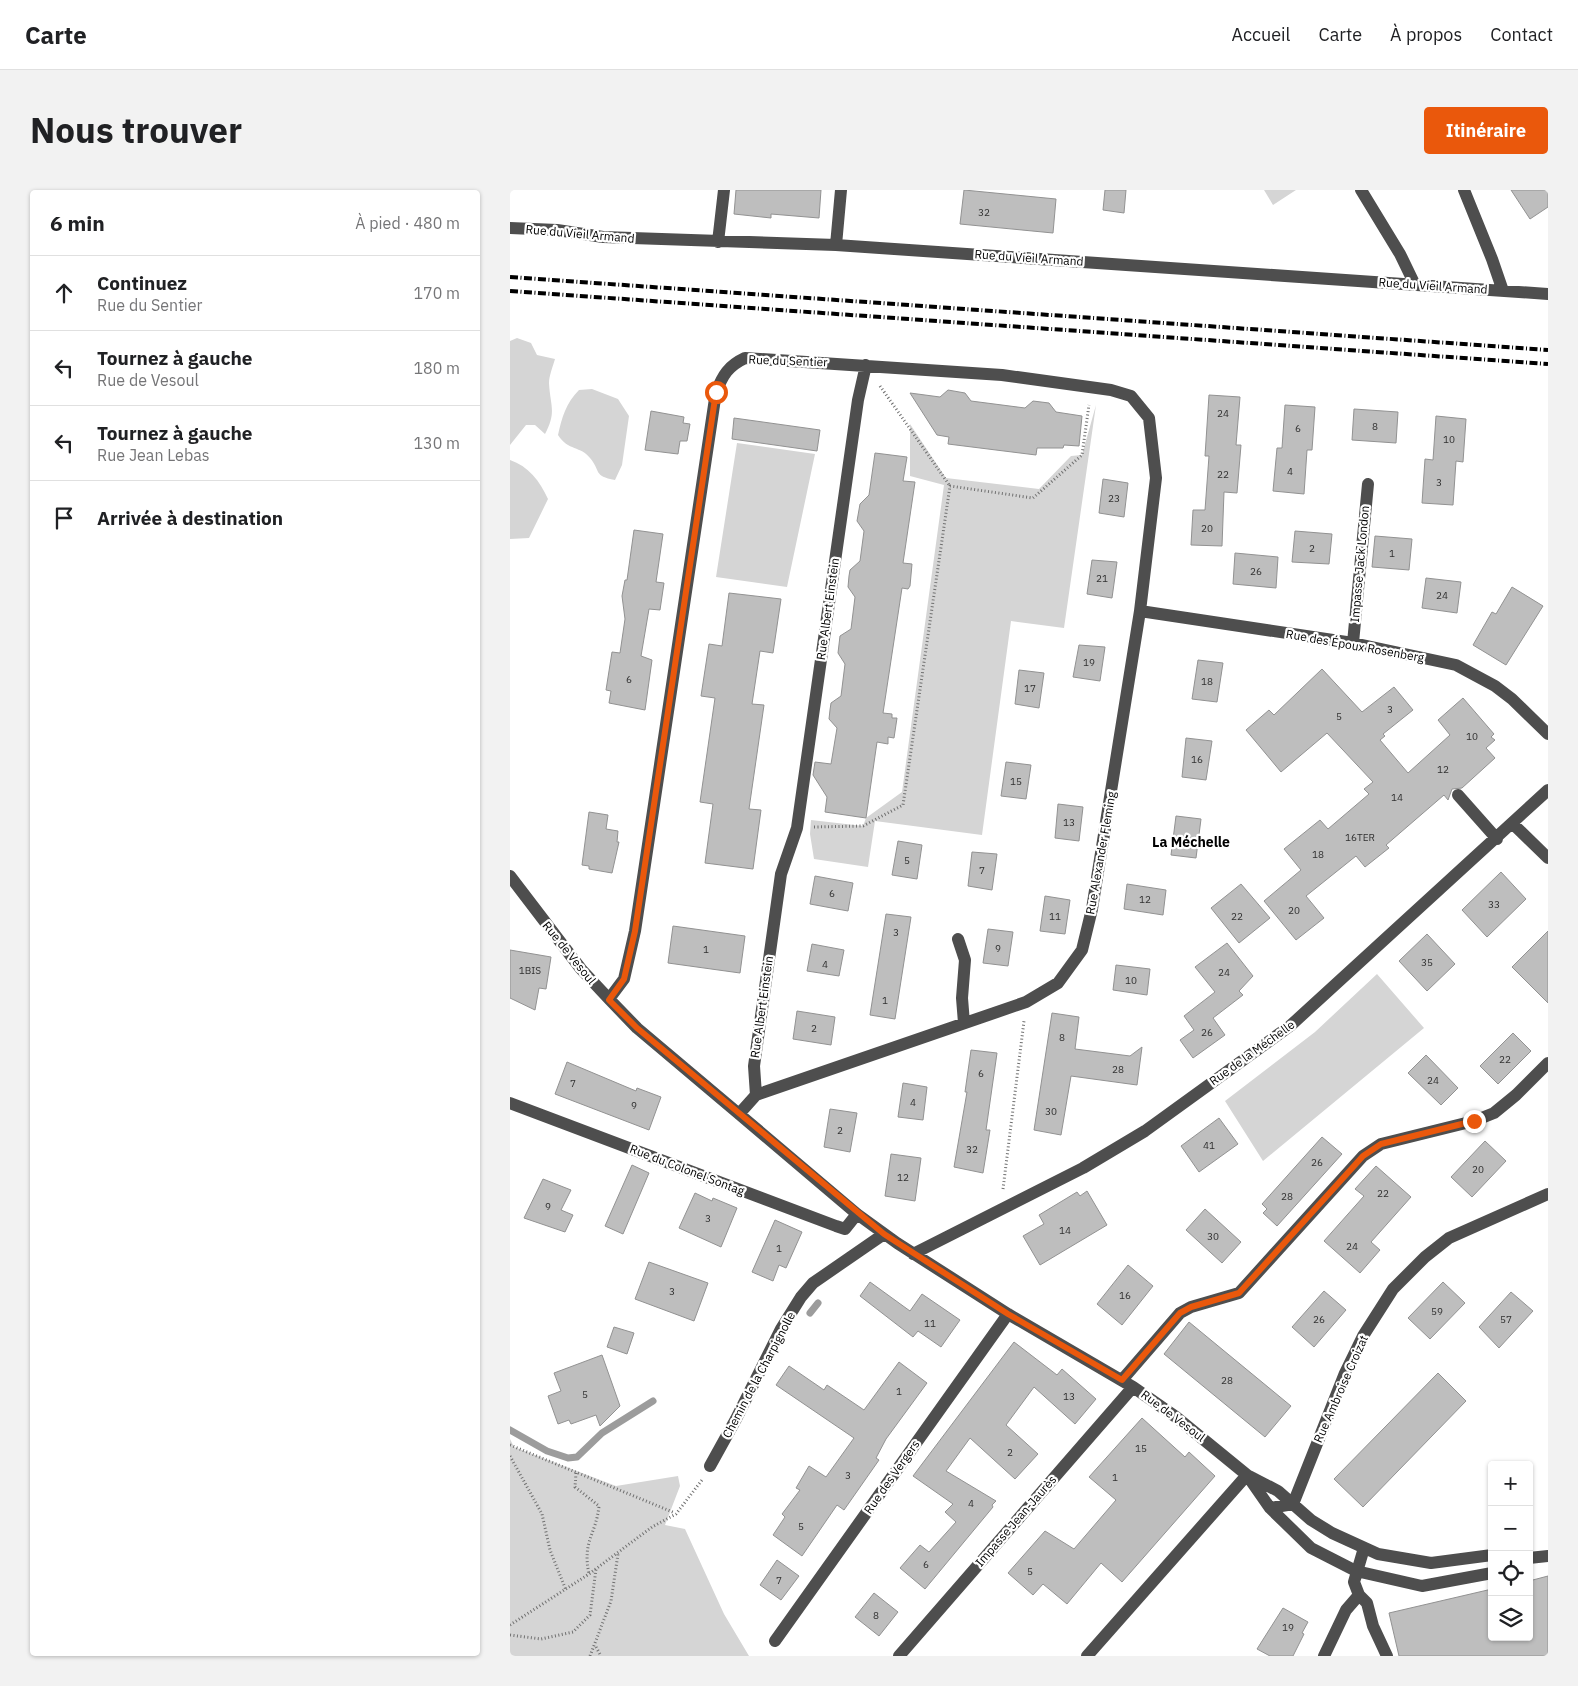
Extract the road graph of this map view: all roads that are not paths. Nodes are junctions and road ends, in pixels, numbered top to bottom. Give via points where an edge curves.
1 (724, 190) edge
2 (841, 190) edge
3 (1360, 190) edge
4 (1464, 190) edge
5 (510, 228) edge
6 (718, 242) junction
7 (836, 245) junction
8 (1415, 285) junction
9 (1503, 291) junction
10 (1548, 294) edge
11 (866, 365) junction
12 (1368, 484) dead end
13 (1140, 611) junction
14 (1353, 643) junction
15 (1548, 734) edge
16 (1548, 790) edge
17 (1458, 795) dead end
18 (1513, 824) junction
19 (1497, 839) junction
20 (1548, 858) edge
21 (510, 876) edge
22 (958, 939) dead end
23 (609, 1000) junction
24 (964, 1023) junction
25 (1548, 1063) edge
26 (756, 1095) junction
27 (510, 1103) edge
28 (738, 1114) junction
29 (1548, 1194) edge
30 (857, 1214) junction
31 (884, 1234) junction
32 (913, 1254) junction
33 (1008, 1314) junction
34 (1127, 1384) junction
35 (710, 1466) road end
36 (1247, 1475) junction
37 (1293, 1504) junction
38 (1270, 1508) junction
39 (1364, 1548) junction
40 (1488, 1556) edge
41 (1548, 1556) edge
42 (1533, 1558) edge
43 (1356, 1572) junction
44 (1488, 1573) edge
45 (1359, 1595) junction
46 (775, 1641) dead end
47 (899, 1656) edge
48 (1087, 1656) edge
49 (1324, 1656) edge
50 (1387, 1656) edge

1 - 6 street
2 - 7 street
3 - 8 street via 1400,254
4 - 9 street
5 - 6 street, Rue du Vieil Armand via 557,230 587,236
6 - 7 street, Rue du Vieil Armand
7 - 8 street, Rue du Vieil Armand
8 - 9 street, Rue du Vieil Armand
9 - 10 street, Rue du Vieil Armand
11 - 13 street, Rue Alexander Fleming via 1002,375 1111,390 1130,396 1149,418 1156,478
11 - 23 street, Rue du Sentier via 745,358 722,375 716,392 635,931 624,979
11 - 26 street, Rue Albert Einstein via 858,400 797,828 781,874 754,1066
12 - 14 street, Impasse Jack London
13 - 14 street, Rue des Époux Rosenberg
13 - 24 street, Rue Alexander Fleming via 1092,909 1082,950 1058,983 1026,1002
14 - 15 street, Rue des Époux Rosenberg via 1456,666 1506,694
16 - 18 street, Rue de la Méchelle
17 - 19 street
18 - 19 street, Rue de la Méchelle
18 - 20 street
19 - 32 street, Rue de la Méchelle via 1290,1026 1145,1131 1083,1168
21 - 23 street, Rue de Vesoul via 581,969
22 - 24 street via 965,960
23 - 28 street, Rue de Vesoul
24 - 26 street, Rue Alexander Fleming
25 - 34 street, Impasse Jean-Jaurès via 1494,1113 1381,1144 1363,1156 1239,1293 1180,1313
26 - 28 street, Rue Alexander Fleming
27 - 30 street, Rue du Colonel Sontag via 845,1229
28 - 30 street, Rue de Vesoul
29 - 37 street, Rue Ambroise Croizat via 1449,1238 1393,1289 1345,1373
30 - 31 street, Rue de Vesoul
31 - 32 street, Rue de Vesoul
31 - 35 street, Chemin de la Charpignolle via 813,1283 800,1297
32 - 33 street, Rue de Vesoul
33 - 34 street, Rue de Vesoul
33 - 46 street, Rue des Vergers
34 - 36 street, Rue de Vesoul via 1176,1417
34 - 47 street, Impasse Jean-Jaurès
36 - 37 street via 1278,1491
36 - 38 street, Rue de Vesoul
36 - 48 street
37 - 38 street
37 - 39 street via 1312,1520
38 - 43 street, Rue de Vesoul via 1311,1548
39 - 40 street via 1378,1554 1431,1563
39 - 43 street
41 - 42 street
43 - 44 street, Rue de Vesoul via 1422,1586
43 - 45 street via 1354,1582
45 - 49 street via 1346,1610
45 - 50 street via 1367,1603 1373,1626

